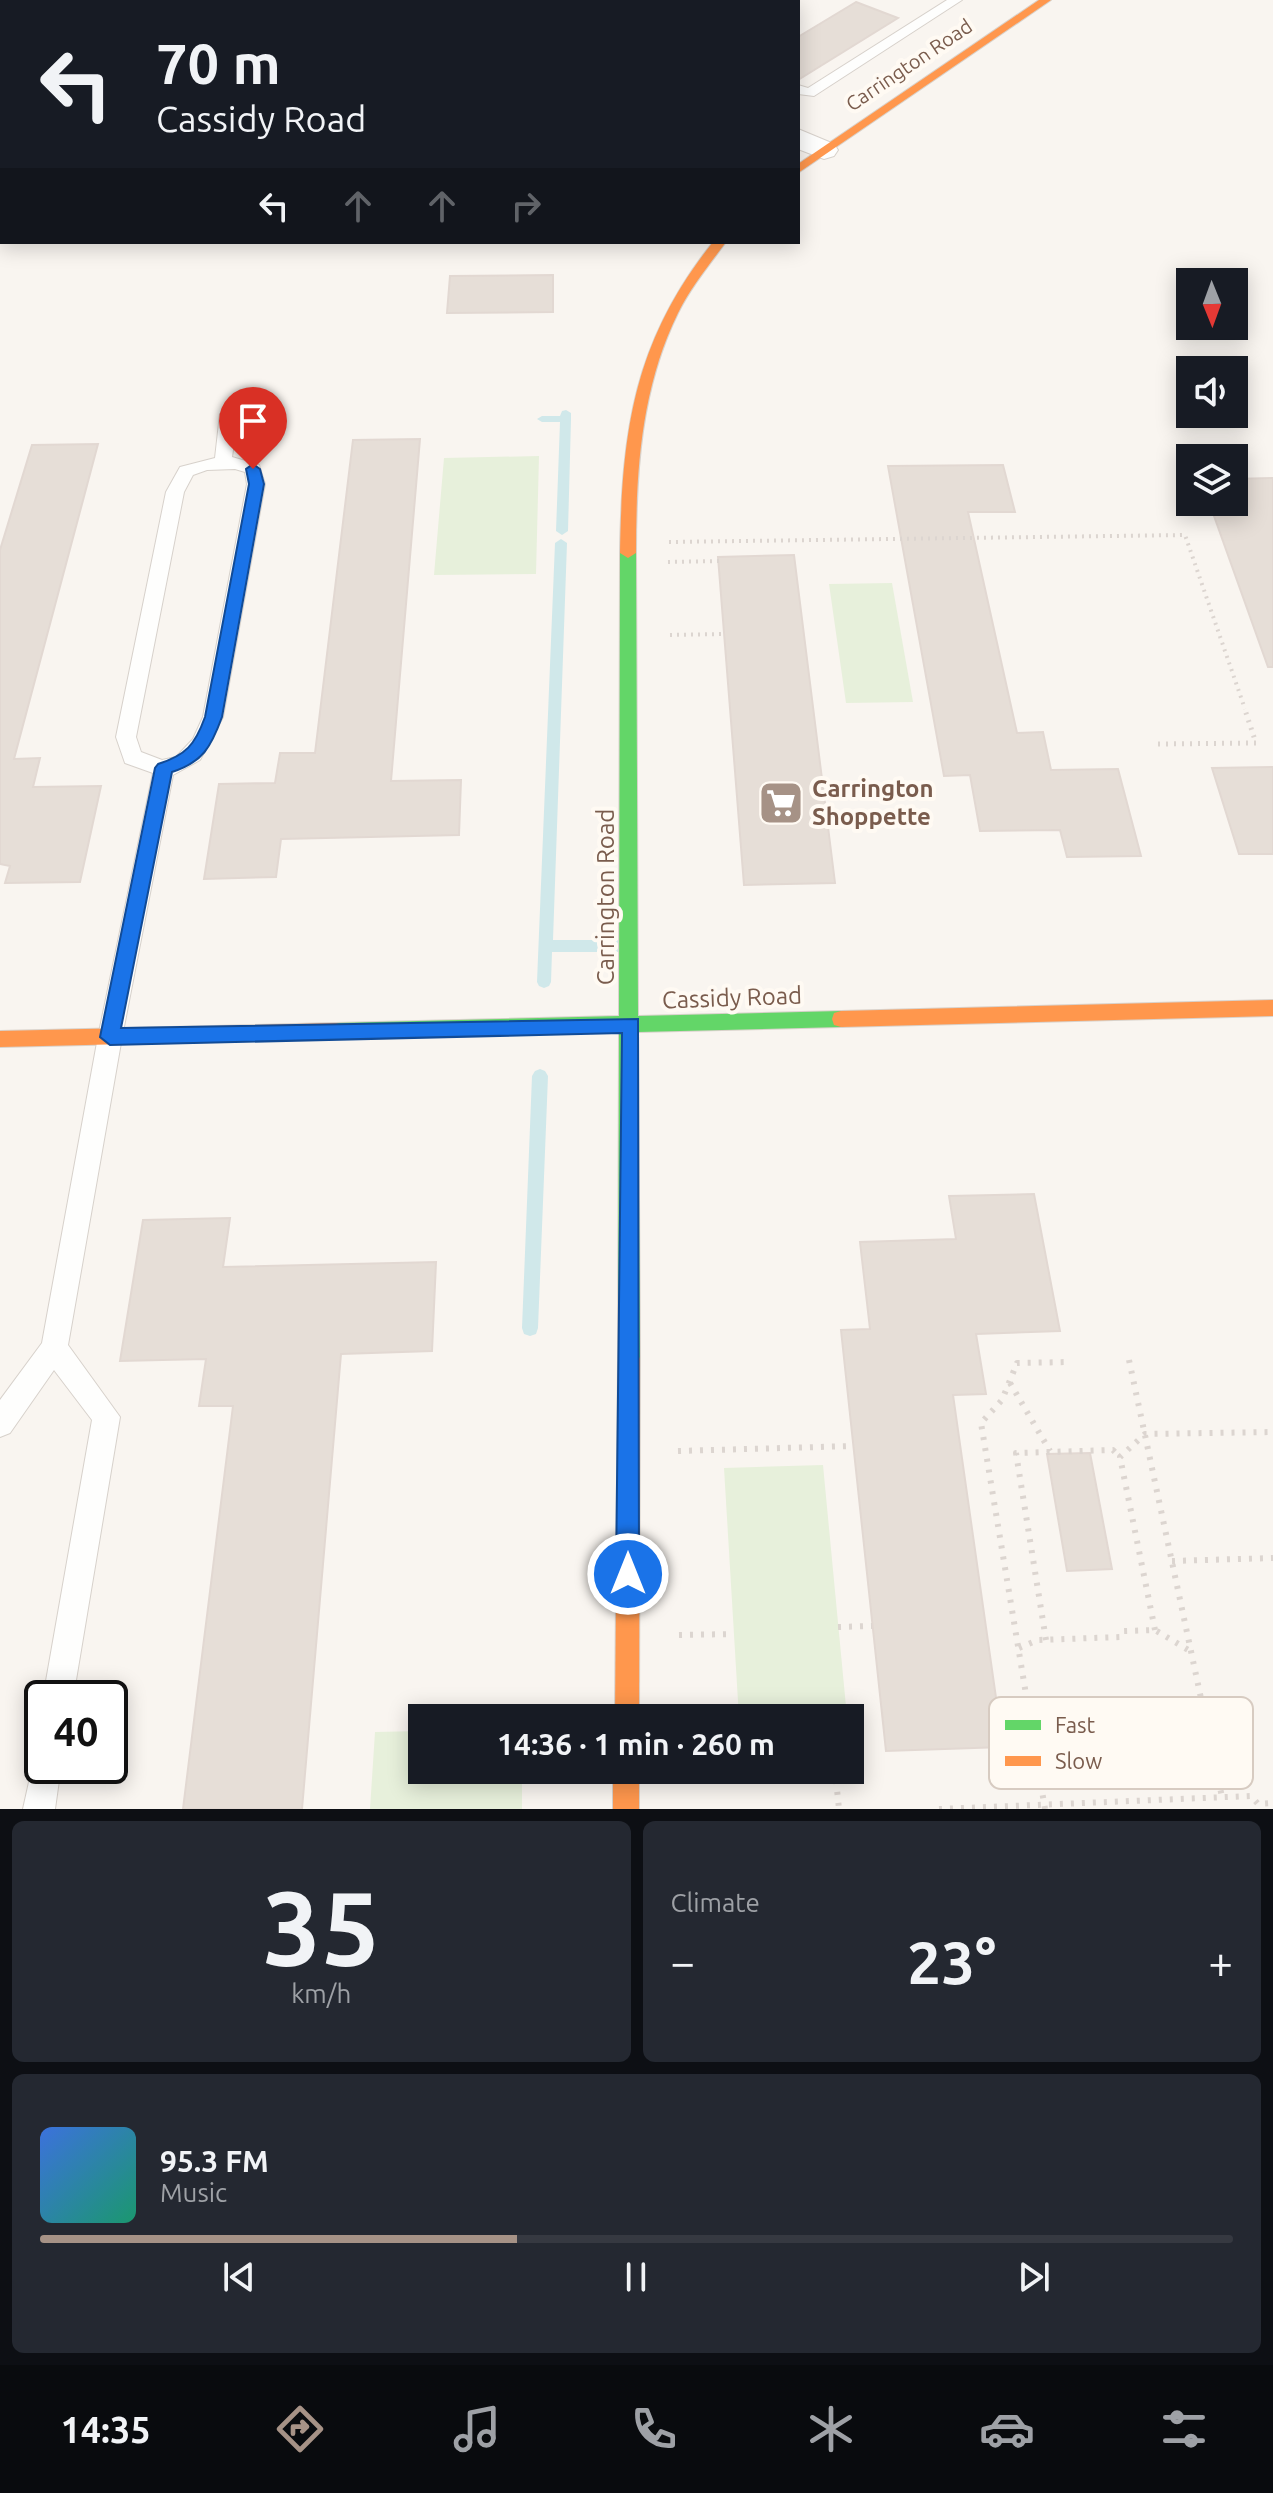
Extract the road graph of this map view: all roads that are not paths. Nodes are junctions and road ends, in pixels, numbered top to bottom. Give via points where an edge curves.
1 (956, 0) edge
2 (1046, 0) edge
3 (800, 90) edge
4 (811, 144) edge
5 (800, 165) edge
6 (718, 244) edge
7 (229, 414) dead end
8 (223, 463) junction
9 (164, 768) junction
10 (1273, 1008) edge
11 (631, 1024) junction
12 (110, 1037) junction
13 (0, 1039) edge
14 (54, 1348) junction
15 (0, 1423) edge
16 (61, 1680) edge
17 (627, 1704) edge
18 (43, 1784) edge
19 (626, 1784) edge
20 (39, 1809) edge
21 (626, 1809) edge

1 - 3 lane via 809,93
2 - 4 street, Carrington Road
4 - 5 street, Carrington Road
6 - 11 street, Carrington Road via 693,272 651,354 639,399 628,539
7 - 8 lane
8 - 9 lane via 253,469 256,484 213,717 202,747 187,761
8 - 9 lane via 186,471 175,492 126,737 132,757
9 - 12 lane
10 - 11 street, Cassidy Road
11 - 12 street, Cassidy Road
11 - 17 street, Carrington Road
12 - 13 street, Cassidy Road
12 - 14 lane
14 - 15 lane
14 - 16 lane via 106,1417
18 - 20 lane
19 - 21 street

